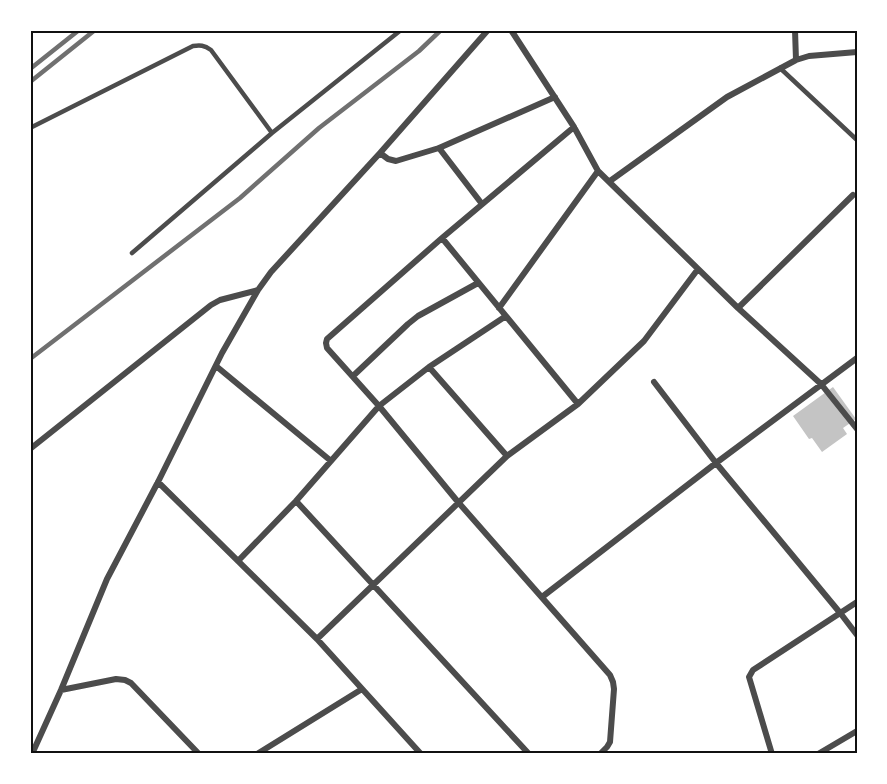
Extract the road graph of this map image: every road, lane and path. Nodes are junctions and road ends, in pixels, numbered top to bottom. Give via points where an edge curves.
1 (401, 30) edge
2 (488, 30) edge
3 (511, 30) edge
4 (795, 30) edge
5 (857, 52) edge
6 (796, 60) junction
7 (780, 69) junction
8 (555, 97) junction
9 (574, 127) junction
10 (30, 128) edge
11 (272, 133) junction
12 (857, 140) edge
13 (439, 148) junction
14 (380, 153) junction
15 (598, 171) junction
16 (610, 181) junction
17 (853, 195) dead end
18 (482, 204) junction
19 (442, 238) junction
20 (132, 253) dead end
21 (698, 269) junction
22 (478, 283) junction
23 (258, 290) junction
24 (499, 308) junction
25 (738, 308) junction
26 (506, 316) junction
27 (857, 358) edge
28 (216, 366) junction
29 (429, 367) junction
30 (353, 376) junction
31 (654, 382) dead end
32 (821, 384) junction
33 (578, 404) junction
34 (380, 406) junction
35 (857, 429) edge
36 (30, 449) edge
37 (507, 456) junction
38 (331, 461) junction
39 (716, 463) junction
40 (158, 482) junction
41 (296, 501) junction
42 (458, 502) junction
43 (238, 561) junction
44 (373, 584) junction
45 (542, 597) junction
46 (857, 602) edge
47 (842, 614) junction
48 (857, 635) edge
49 (317, 639) junction
50 (61, 690) junction
51 (362, 690) junction
52 (857, 730) edge
53 (416, 748) junction
54 (771, 752) edge
55 (525, 753) edge
56 (32, 754) edge
57 (199, 754) edge
58 (257, 754) edge
59 (409, 754) edge
60 (421, 754) edge
61 (600, 754) edge
62 (763, 754) edge
63 (818, 754) edge

1 - 11 lane
2 - 14 street
3 - 8 street
4 - 6 street
5 - 6 street
6 - 7 street
7 - 12 lane
7 - 16 street via 727,97
8 - 9 street
8 - 13 street
9 - 15 street
9 - 18 street
10 - 11 lane via 200,45 211,50
11 - 20 lane
13 - 14 street via 396,161
13 - 18 street
14 - 23 street
15 - 16 street
15 - 24 street
16 - 21 street
17 - 25 street
18 - 19 street
19 - 22 street
19 - 30 street via 327,339 327,348
21 - 25 street
21 - 33 street via 644,341
22 - 24 street
22 - 30 street via 418,316
23 - 28 street
23 - 36 street via 211,304
24 - 26 street
25 - 32 street
26 - 29 street
26 - 33 street
27 - 32 street
28 - 38 street
28 - 40 street
29 - 34 street
29 - 37 street
30 - 34 street
31 - 39 street
32 - 35 street
32 - 39 street
33 - 37 street
34 - 38 street
34 - 42 street
37 - 42 street
38 - 41 street
39 - 45 street
39 - 47 street
40 - 43 street
40 - 50 street via 106,579
41 - 43 street
41 - 44 street
42 - 44 street
42 - 45 street
43 - 49 street
44 - 49 street
44 - 55 street
45 - 61 street via 613,682 610,742
46 - 47 street
47 - 48 street
47 - 54 street via 750,674
49 - 51 street
50 - 56 street
50 - 57 street via 125,680
51 - 53 street
51 - 58 street
52 - 63 street
53 - 59 street
53 - 60 street
54 - 62 street

